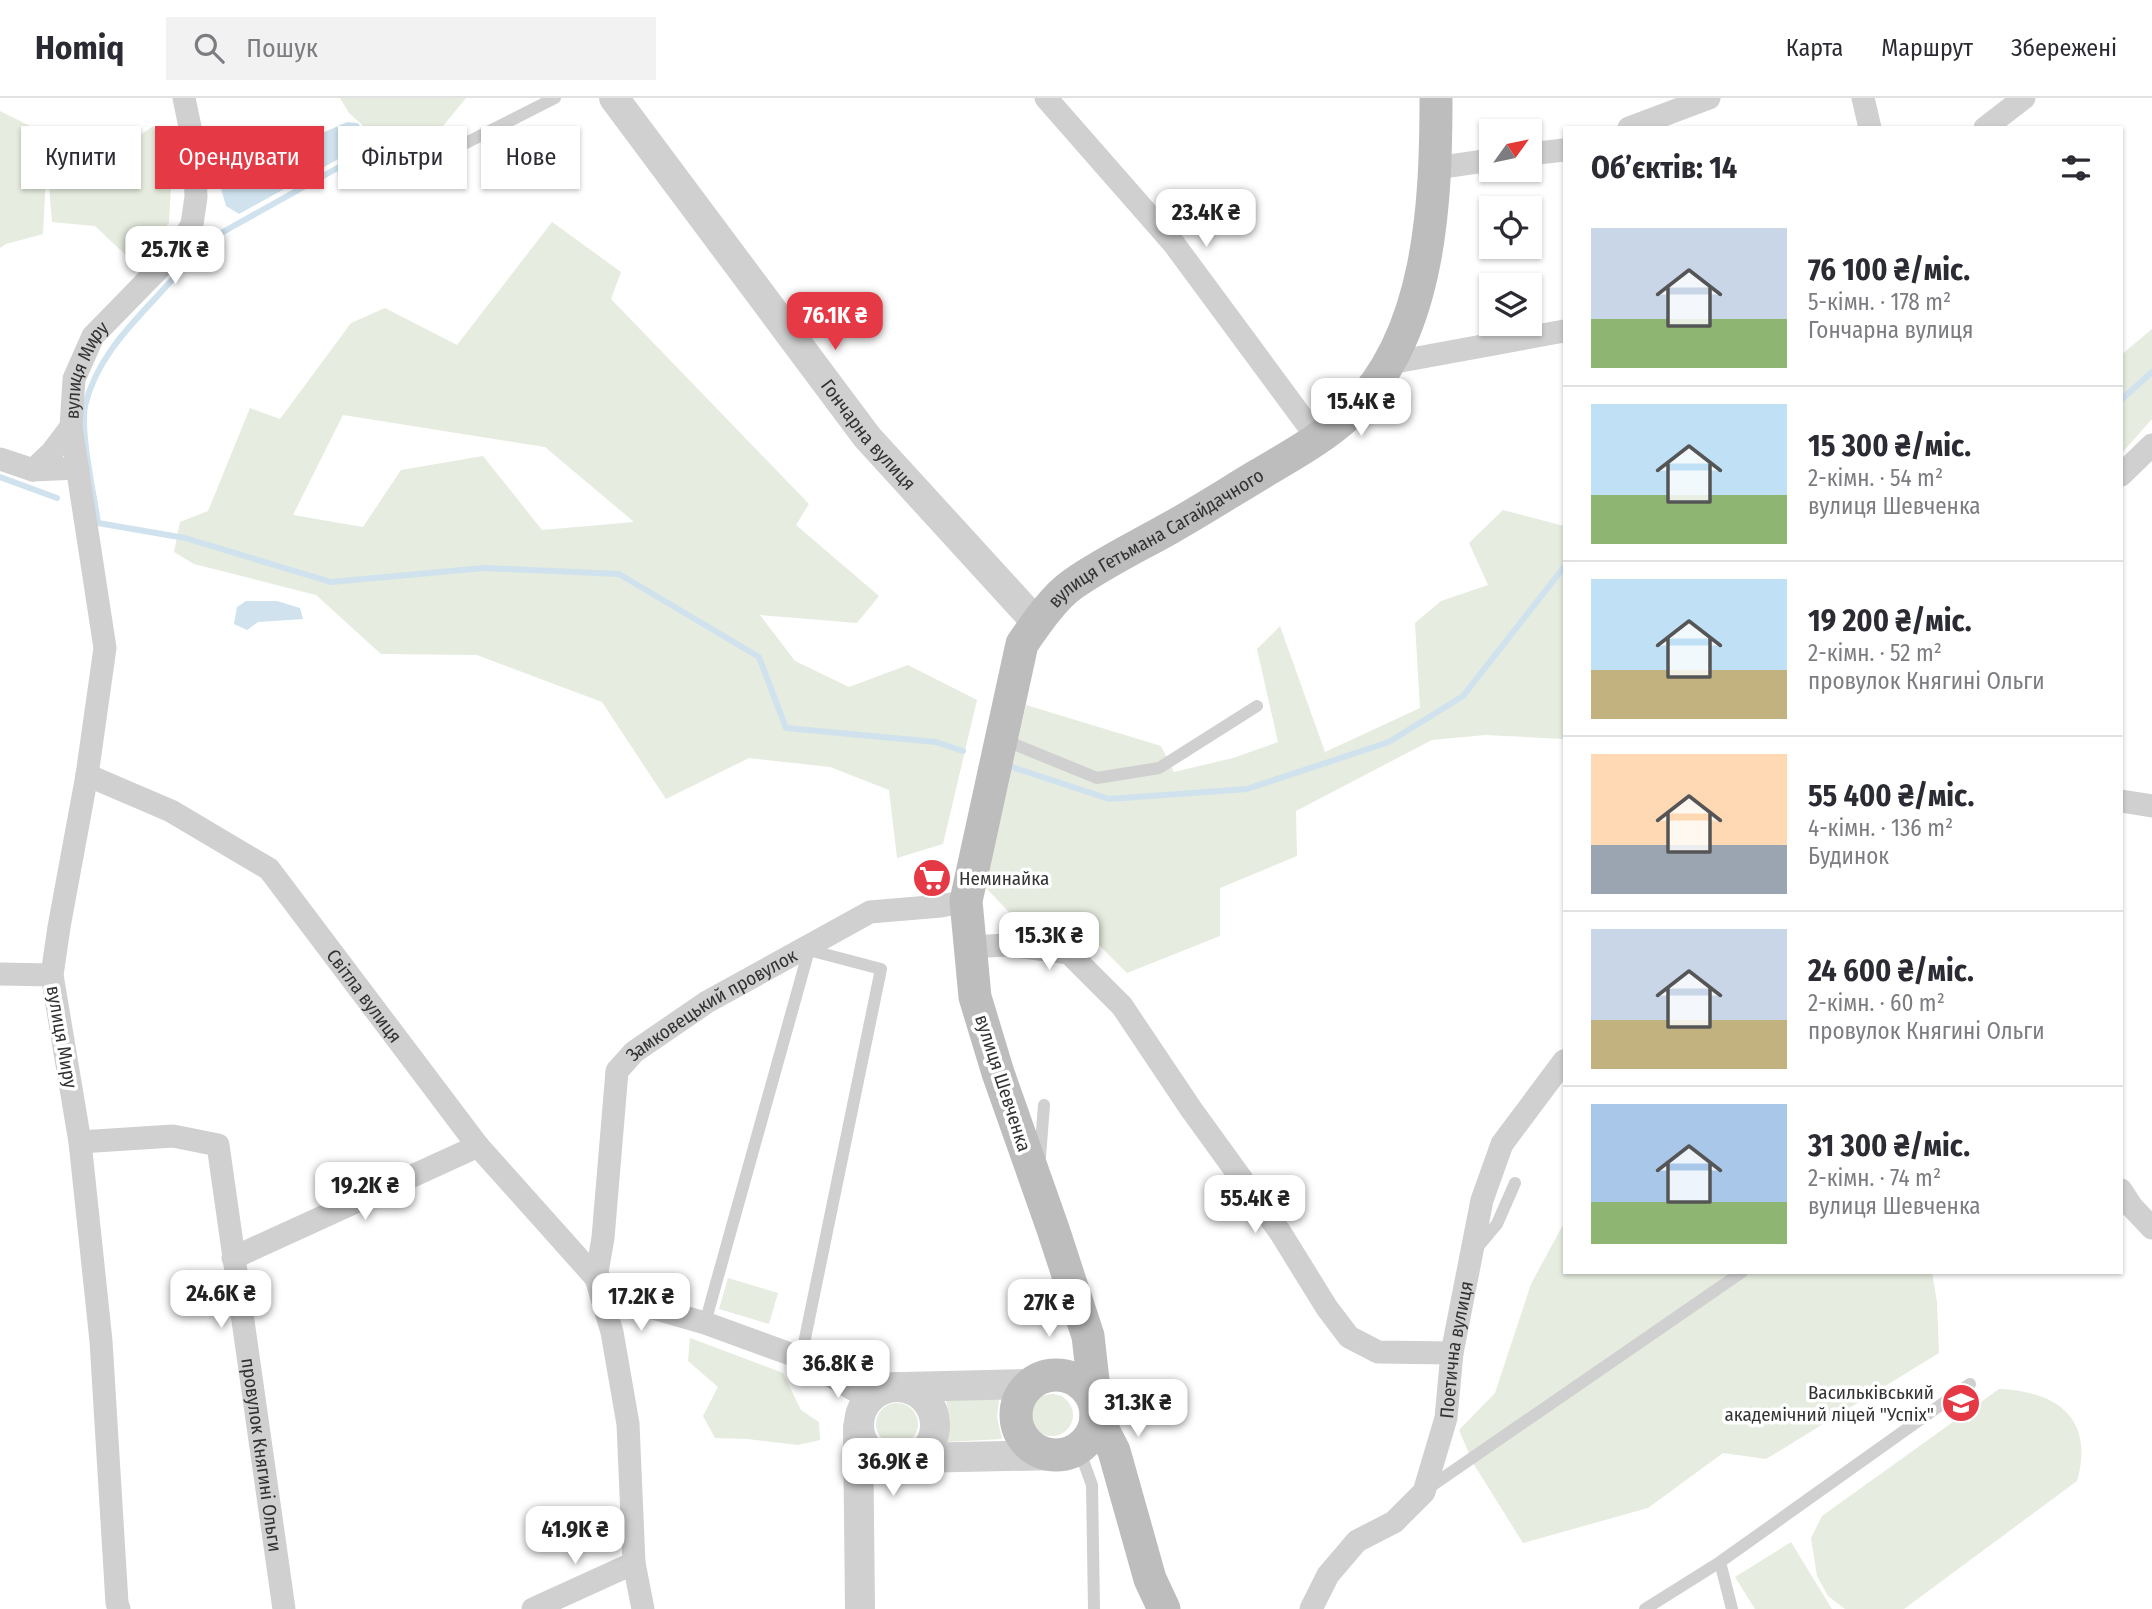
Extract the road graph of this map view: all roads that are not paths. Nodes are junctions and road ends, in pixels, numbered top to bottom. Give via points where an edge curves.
1 (184, 98) edge
2 (555, 98) edge
3 (614, 98) edge
4 (1046, 98) edge
5 (1436, 98) edge
6 (1709, 98) edge
7 (1863, 98) edge
8 (2024, 98) edge
9 (1634, 126) edge
10 (1870, 126) edge
11 (1988, 126) edge
12 (467, 142) edge
13 (1563, 149) edge
14 (1542, 153) edge
15 (1479, 162) edge
16 (1436, 168) junction
17 (1563, 331) edge
18 (1390, 363) junction
19 (72, 427) junction
20 (1318, 439) junction
21 (2152, 445) edge
22 (0, 459) edge
23 (78, 468) junction
24 (33, 470) junction
25 (2123, 473) edge
26 (1037, 623) junction
27 (1257, 706) dead end
28 (1000, 739) junction
29 (87, 775) junction
30 (2123, 801) edge
31 (2152, 806) edge
32 (966, 901) junction
33 (971, 947) junction
34 (806, 950) junction
35 (0, 974) edge
36 (52, 975) junction
37 (1563, 1062) edge
38 (1044, 1105) dead end
39 (80, 1142) junction
40 (478, 1146) junction
41 (1515, 1183) dead end
42 (1040, 1192) junction
43 (2123, 1193) edge
44 (2152, 1228) edge
45 (1473, 1253) junction
46 (233, 1258) junction
47 (1739, 1274) edge
48 (596, 1278) junction
49 (639, 1304) junction
50 (705, 1322) junction
51 (612, 1332) junction
52 (1088, 1336) junction
53 (1452, 1353) junction
54 (801, 1358) junction
55 (1036, 1380) junction
56 (1970, 1384) dead end
57 (904, 1387) junction
58 (864, 1411) junction
59 (1096, 1411) junction
60 (1069, 1458) junction
61 (902, 1460) junction
62 (1121, 1482) junction
63 (1424, 1492) junction
64 (860, 1507) junction
65 (1720, 1562) junction
66 (634, 1563) junction
67 (119, 1609) edge
68 (284, 1609) edge
69 (533, 1609) edge
70 (643, 1609) edge
71 (860, 1609) edge
72 (1094, 1609) edge
73 (1164, 1609) edge
74 (1311, 1609) edge
75 (1646, 1609) edge
76 (1732, 1609) edge

1 - 19 street, вулиця Миру via 194,146 192,224 163,267 93,336 74,379
2 - 12 lane
3 - 26 street, Гончарна вулиця via 867,438
4 - 20 street via 1174,244
5 - 16 main road, вулиця Гетьмана Сагайдачного
6 - 9 street
7 - 10 street
8 - 11 street
13 - 14 street
15 - 16 street
16 - 18 main road, вулиця Гетьмана Сагайдачного via 1432,224 1420,277
17 - 18 street
18 - 20 main road, вулиця Гетьмана Сагайдачного via 1352,411
19 - 23 street, вулиця Миру
19 - 24 street
20 - 26 main road, вулиця Гетьмана Сагайдачного via 1071,585
21 - 25 street
22 - 24 street
23 - 24 street
23 - 29 street, вулиця Миру via 105,648
26 - 28 main road, вулиця Шевченка via 1023,644
27 - 28 lane via 1159,768 1097,778
28 - 32 main road, вулиця Шевченка
29 - 36 street, вулиця Миру
29 - 40 street, Світла вулиця via 171,811 269,869
30 - 31 street
32 - 33 main road, вулиця Шевченка
32 - 34 street, Замковецький провулок via 870,912
33 - 42 main road, вулиця Шевченка via 975,997
33 - 53 street via 1006,945 1069,953 1122,1006 1349,1337 1378,1352
34 - 48 street, Замковецький провулок via 707,1002 634,1052 617,1071
34 - 50 lane
34 - 54 lane via 881,969
35 - 36 street
36 - 39 street, вулиця Миру
37 - 45 street, Поетична вулиця via 1502,1144 1482,1200
38 - 42 lane
39 - 46 street, провулок Княгині Ольги via 173,1136 218,1145
39 - 67 street, вулиця Миру via 101,1341
40 - 46 street
40 - 48 street, Світла вулиця
41 - 45 lane via 1497,1224
42 - 52 main road, вулиця Шевченка
43 - 44 street
45 - 53 street, Поетична вулиця
46 - 68 street, провулок Княгині Ольги
47 - 63 lane
48 - 49 street, Світла вулиця
48 - 51 street, Світла вулиця
49 - 50 street, Світла вулиця
49 - 51 street
50 - 54 street, Світла вулиця
51 - 66 street, Світла вулиця via 628,1424
52 - 55 main road via 1070,1357
52 - 59 main road, вулиця Шевченка
53 - 63 street, Поетична вулиця via 1446,1418
54 - 58 street, Світла вулиця
55 - 57 street
55 - 59 main road via 1059,1374 1076,1380 1089,1391
55 - 60 main road via 1021,1395 1016,1409 1021,1436 1037,1450
56 - 65 lane
57 - 58 street via 879,1391
57 - 61 street via 926,1401 934,1426 925,1450
58 - 61 street via 860,1436 867,1448 877,1457
58 - 64 street
59 - 60 main road via 1088,1440
59 - 62 main road, вулиця Шевченка via 1114,1451
60 - 61 street
60 - 62 main road
60 - 72 lane via 1092,1485
61 - 64 street via 873,1482
62 - 73 main road, вулиця Шевченка via 1150,1579
63 - 74 street, Поетична вулиця via 1394,1522 1357,1541 1328,1574
64 - 71 street
65 - 75 lane
65 - 76 lane
66 - 69 street
66 - 70 street, Світла вулиця

